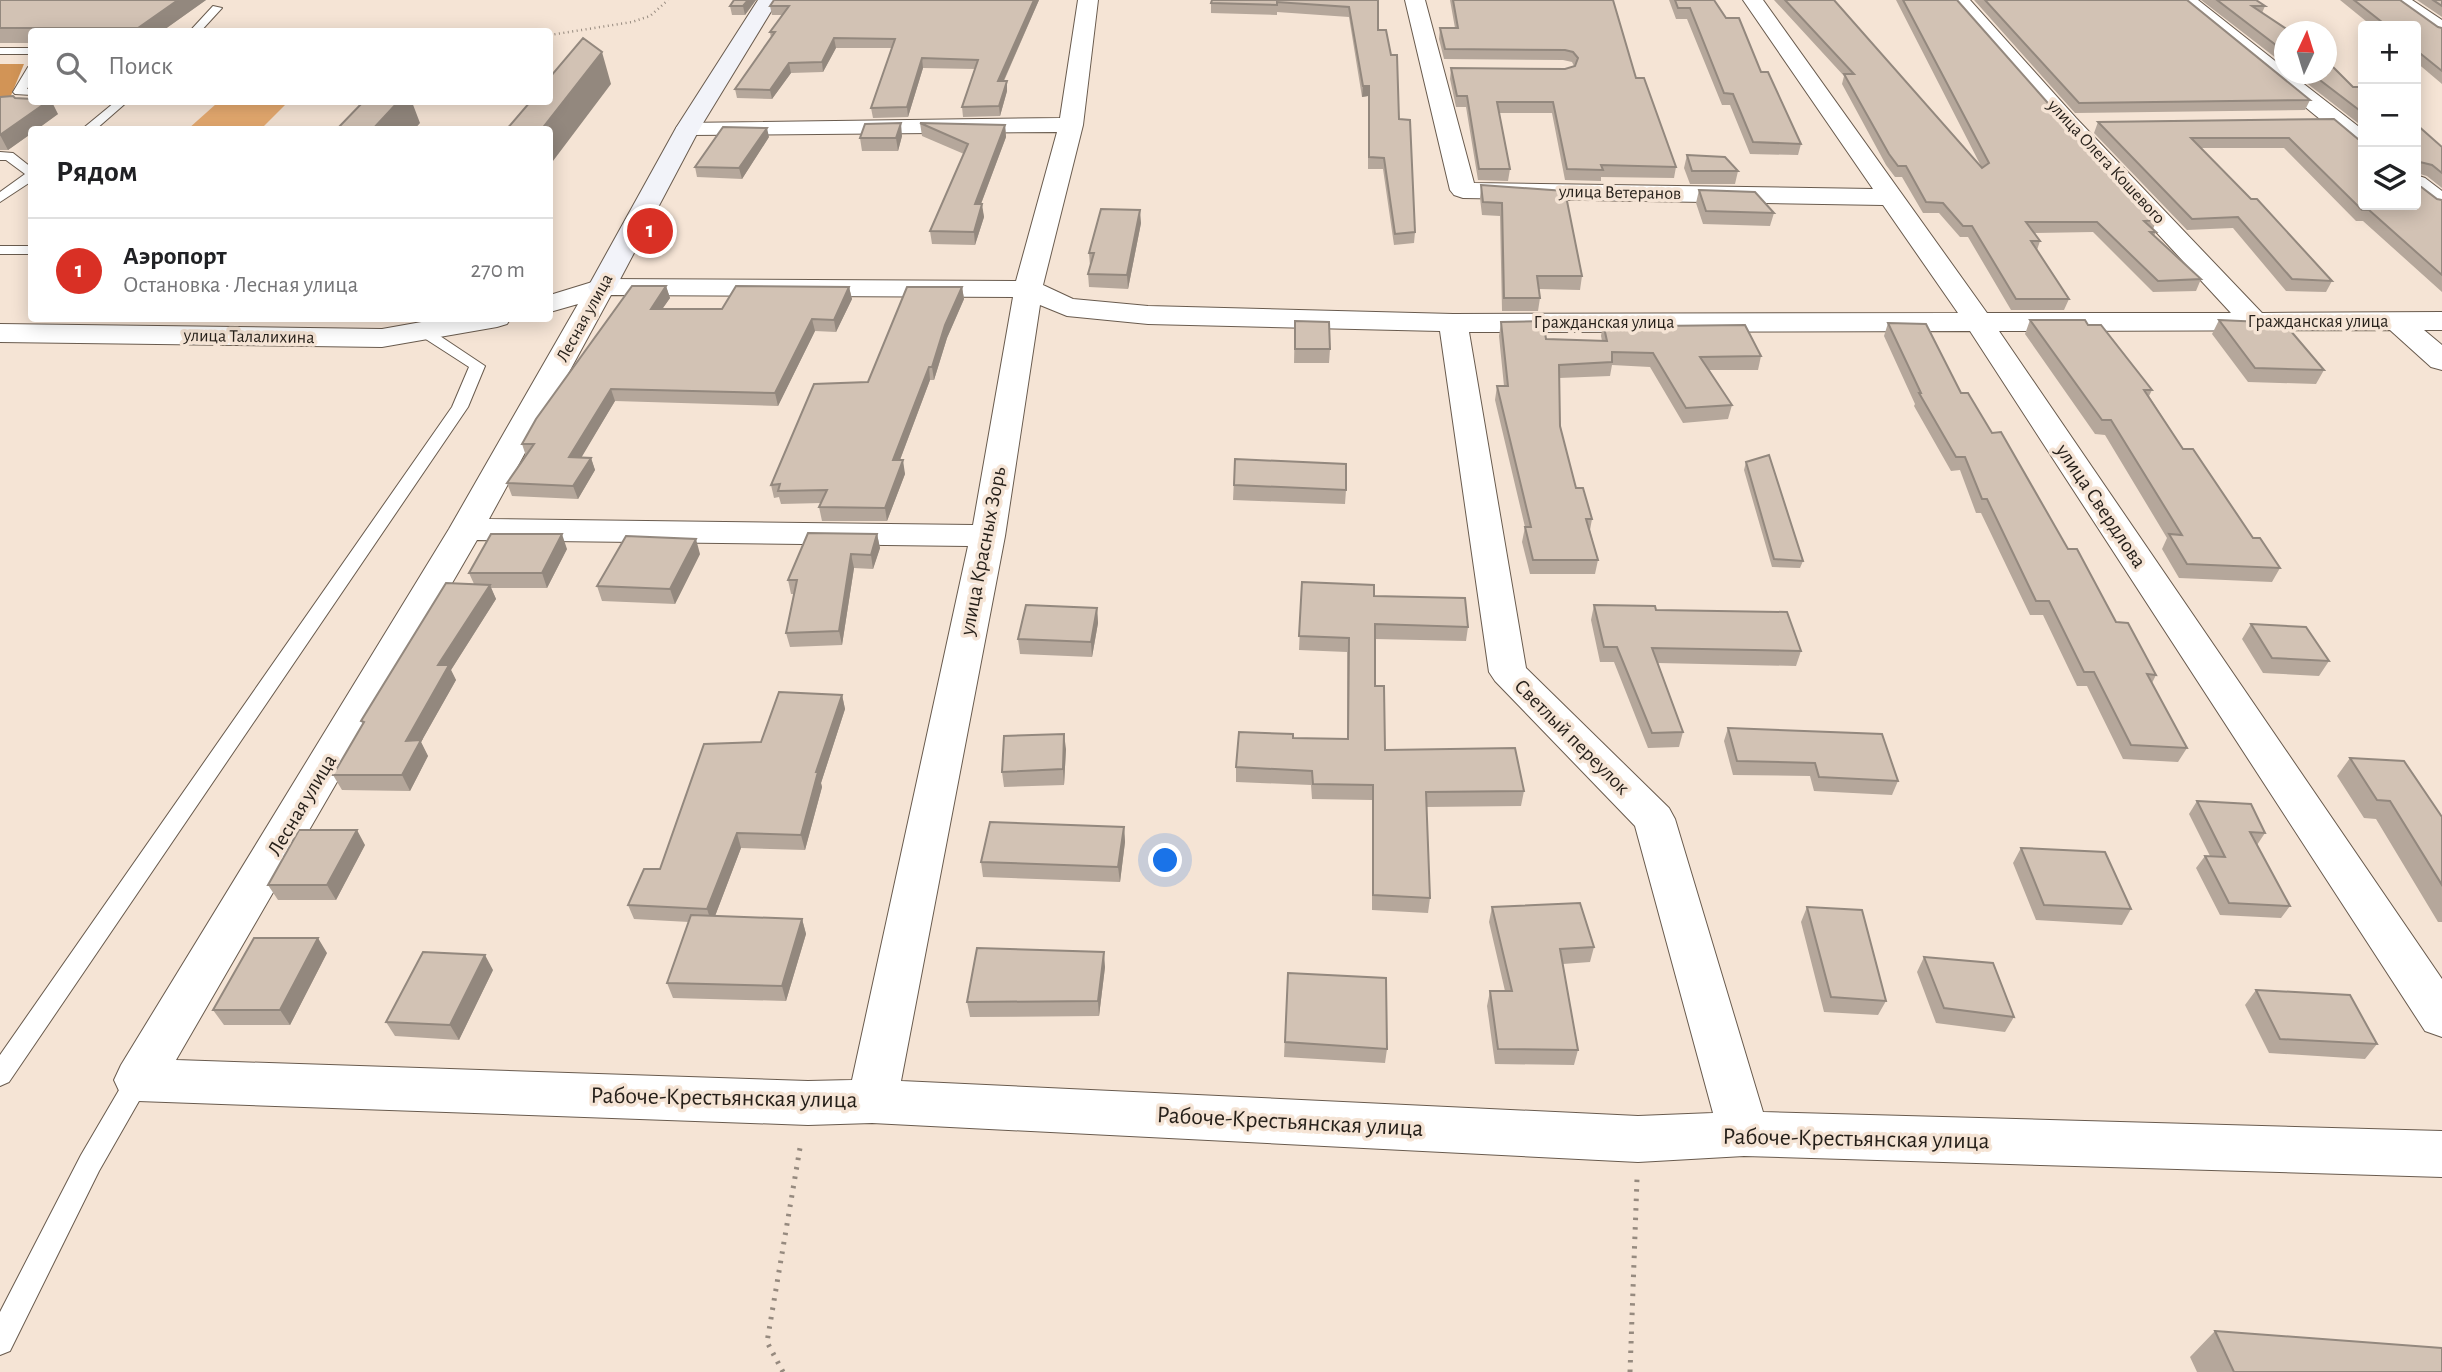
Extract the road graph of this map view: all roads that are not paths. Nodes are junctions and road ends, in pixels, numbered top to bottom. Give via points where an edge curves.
1 (768, 0) edge
2 (1088, 0) edge
3 (1415, 0) edge
4 (1753, 0) edge
5 (1959, 0) edge
6 (2185, 0) edge
7 (2398, 0) edge
8 (217, 8) dead end
9 (198, 28) edge
10 (2442, 29) edge
11 (0, 51) edge
12 (28, 51) edge
13 (1432, 69) junction
14 (1458, 69) edge
15 (28, 76) edge
16 (28, 92) edge
17 (117, 105) edge
18 (2335, 120) junction
19 (2295, 121) edge
20 (2068, 123) junction
21 (2094, 123) dead end
22 (1071, 125) junction
23 (92, 126) edge
24 (688, 128) junction
25 (2358, 138) edge
26 (0, 156) edge
27 (28, 171) edge
28 (28, 177) edge
29 (2421, 187) edge
30 (1889, 197) junction
31 (0, 198) edge
32 (2442, 203) edge
33 (0, 250) edge
34 (28, 250) edge
35 (602, 287) junction
36 (1028, 289) junction
37 (553, 303) edge
38 (2442, 321) edge
39 (464, 322) edge
40 (2255, 322) junction
41 (2398, 322) junction
42 (1454, 323) junction
43 (1979, 323) junction
44 (431, 326) edge
45 (0, 333) edge
46 (2442, 361) edge
47 (466, 529) junction
48 (988, 536) junction
49 (2442, 1017) edge
50 (0, 1075) edge
51 (138, 1080) junction
52 (872, 1101) junction
53 (1744, 1134) junction
54 (2442, 1154) edge
55 (0, 1341) edge

1 - 24 street, Лесная улица
2 - 22 street, улица Красных Зорь
3 - 13 street, улица Ветеранов
4 - 30 street, улица Свердлова
5 - 20 street, улица Олега Кошевого
6 - 18 street
7 - 10 street
8 - 9 lane
11 - 12 lane
13 - 14 street
13 - 30 street, улица Ветеранов via 1463,190
15 - 16 lane via 19,92
17 - 23 lane
18 - 19 street
18 - 25 street
20 - 21 street
20 - 40 street, улица Олега Кошевого
22 - 24 street
22 - 36 street, улица Красных Зорь
24 - 35 street, Лесная улица
26 - 27 lane via 9,156
28 - 31 lane
29 - 32 street
30 - 43 street, улица Свердлова
33 - 34 lane
35 - 36 street, Гражданская улица
35 - 37 street
35 - 47 street, Лесная улица
36 - 42 street, Гражданская улица via 1068,307 1148,315
36 - 48 street, улица Красных Зорь
38 - 41 street, Гражданская улица
39 - 44 street, улица Талалихина
40 - 41 street, Гражданская улица
40 - 43 street, Гражданская улица
41 - 46 street
42 - 43 street, Гражданская улица
42 - 53 street, Светлый переулок via 1508,672 1654,819
43 - 49 street, улица Свердлова
44 - 45 street, улица Талалихина via 382,338
44 - 50 lane via 477,366 460,407
47 - 48 street
47 - 51 street, Лесная улица
48 - 52 street, улица Красных Зорь
51 - 52 street, Рабоче-Крестьянская улица via 808,1103
51 - 55 lane via 90,1163
52 - 53 street, Рабоче-Крестьянская улица via 1638,1139
53 - 54 street, Рабоче-Крестьянская улица

